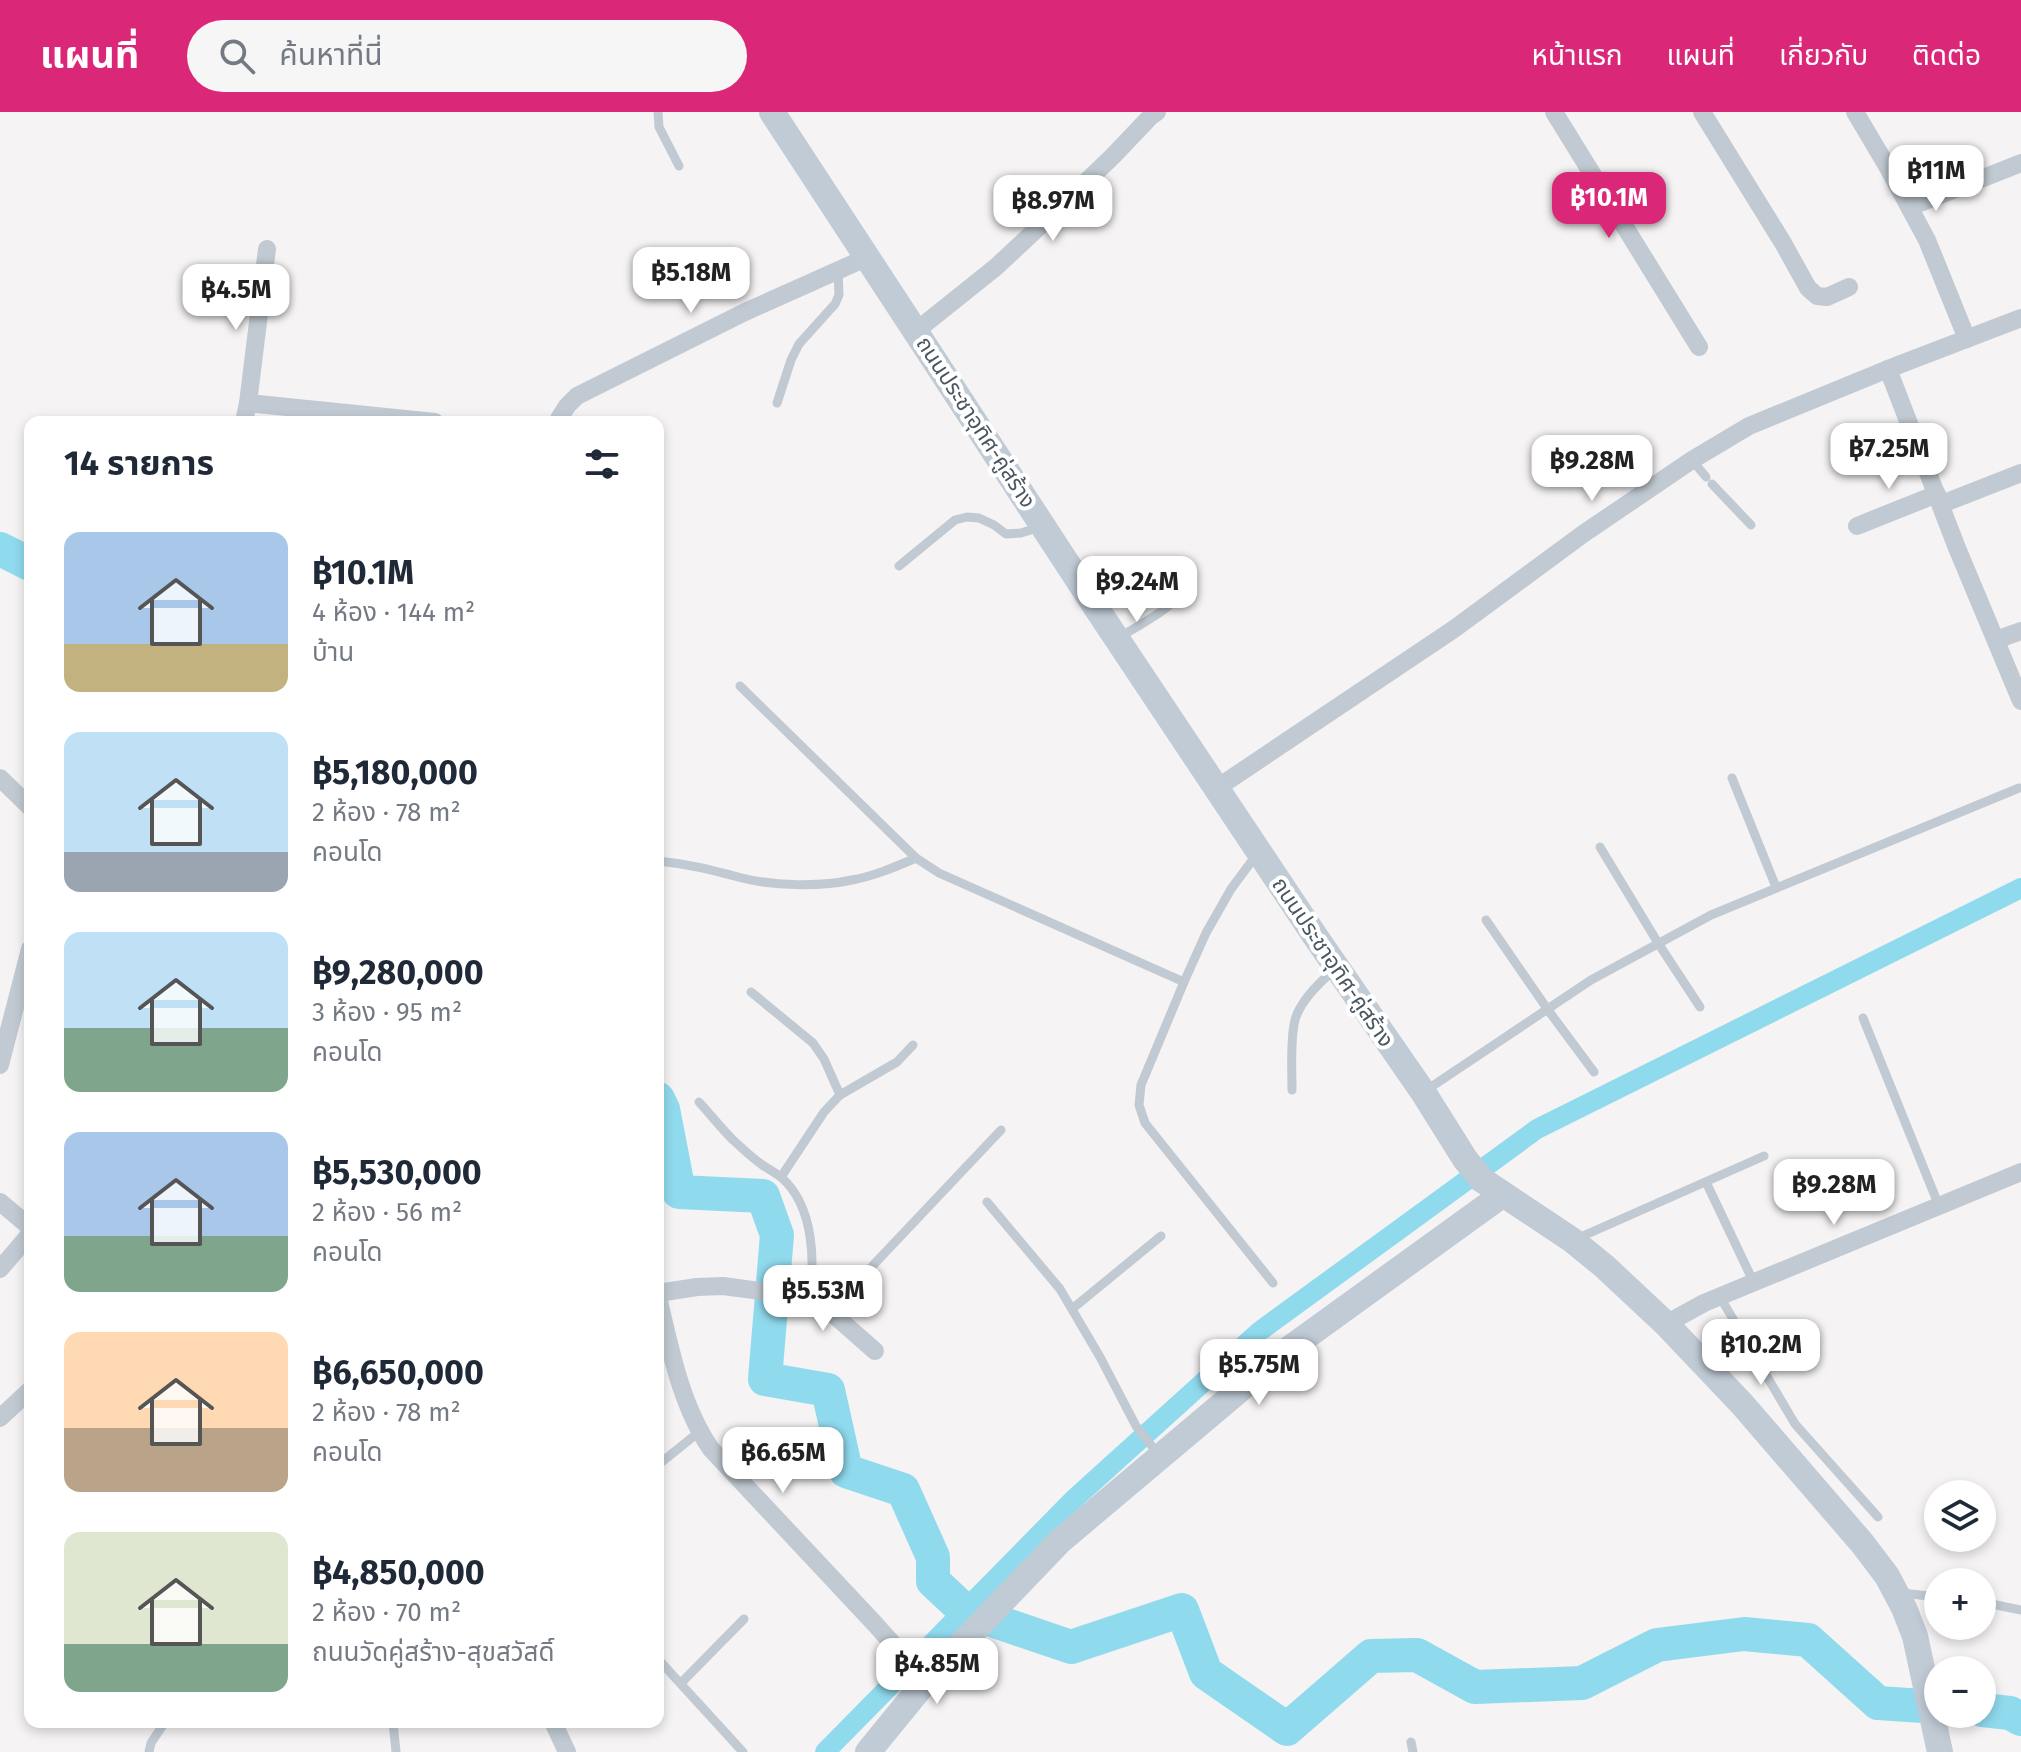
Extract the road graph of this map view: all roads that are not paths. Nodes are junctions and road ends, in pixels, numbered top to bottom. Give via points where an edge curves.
1 (658, 112) edge
2 (772, 112) edge
3 (1554, 112) edge
4 (1702, 112) edge
5 (1855, 112) edge
6 (1151, 114) edge
7 (2021, 163) edge
8 (679, 166) dead end
9 (1910, 207) junction
10 (267, 249) dead end
11 (868, 257) junction
12 (838, 271) junction
13 (1849, 287) dead end
14 (2021, 318) edge
15 (916, 331) junction
16 (1967, 339) junction
17 (1699, 347) dead end
18 (1888, 369) junction
19 (248, 403) junction
20 (777, 403) dead end
21 (245, 416) edge
22 (376, 416) edge
23 (561, 416) edge
24 (1692, 460) junction
25 (2021, 473) edge
26 (1939, 499) junction
27 (1751, 525) dead end
28 (1044, 526) junction
29 (1857, 526) dead end
30 (899, 566) dead end
31 (1189, 583) dead end
32 (2021, 631) edge
33 (1117, 638) junction
34 (1996, 640) junction
35 (740, 686) dead end
36 (2021, 701) edge
37 (0, 778) edge
38 (1732, 778) dead end
39 (1217, 788) junction
40 (2019, 788) dead end
41 (24, 801) edge
42 (1600, 847) dead end
43 (1259, 851) junction
44 (916, 858) junction
45 (664, 862) edge
46 (1776, 887) junction
47 (1486, 920) dead end
48 (1658, 943) junction
49 (1336, 968) junction
50 (24, 972) edge
51 (1184, 982) junction
52 (751, 992) dead end
53 (1700, 1007) dead end
54 (1548, 1010) junction
55 (1863, 1018) dead end
56 (913, 1045) dead end
57 (0, 1065) edge
58 (1594, 1072) dead end
59 (1292, 1090) dead end
60 (1423, 1092) junction
61 (840, 1095) junction
62 (699, 1102) dead end
63 (1001, 1130) dead end
64 (1764, 1156) dead end
65 (2021, 1172) edge
66 (781, 1177) junction
67 (1706, 1182) junction
68 (1492, 1188) junction
69 (0, 1202) edge
70 (987, 1202) dead end
71 (1939, 1206) junction
72 (24, 1222) edge
73 (1161, 1236) dead end
74 (1572, 1240) junction
75 (24, 1241) edge
76 (0, 1269) edge
77 (1273, 1283) dead end
78 (1754, 1283) junction
79 (1720, 1297) junction
80 (808, 1302) junction
81 (664, 1303) edge
82 (1072, 1309) junction
83 (833, 1314) junction
84 (664, 1323) edge
85 (1666, 1324) junction
86 (875, 1351) dead end
87 (24, 1396) edge
88 (0, 1418) edge
89 (699, 1432) junction
90 (1155, 1450) junction
91 (664, 1460) edge
92 (1878, 1517) dead end
93 (1896, 1593) junction
94 (1924, 1596) edge
95 (1996, 1605) edge
96 (2021, 1610) edge
97 (744, 1619) dead end
98 (664, 1665) edge
99 (926, 1681) junction
100 (681, 1683) junction
101 (161, 1728) edge
102 (394, 1728) edge
103 (556, 1728) edge
104 (1938, 1743) edge
105 (149, 1752) edge
106 (396, 1752) edge
107 (567, 1752) edge
108 (743, 1752) edge
109 (868, 1752) edge

1 - 8 lane via 659,127
2 - 11 main road, ถนนประชาอุทิศ-คู่สร้าง
3 - 17 street
4 - 13 street via 1808,288 1827,297
5 - 9 street
6 - 15 street via 1019,246
7 - 9 street
9 - 16 street
10 - 19 street
11 - 12 street
11 - 15 main road, ถนนประชาอุทิศ-คู่สร้าง
12 - 20 lane via 835,304 799,344
12 - 23 street via 577,396
14 - 16 street
15 - 28 main road, ถนนประชาอุทิศ-คู่สร้าง
16 - 18 street
18 - 24 street via 1749,426
18 - 26 street
19 - 21 street
19 - 22 street
24 - 27 lane
24 - 39 street
25 - 26 street
26 - 29 street
26 - 34 street
28 - 30 lane via 1006,534 979,518 955,520
28 - 33 main road, ถนนประชาอุทิศ-คู่สร้าง
31 - 33 lane via 1182,595
32 - 34 street
33 - 39 main road, ถนนประชาอุทิศ-คู่สร้าง
34 - 36 street
35 - 44 lane
37 - 41 street
38 - 46 lane
39 - 43 main road, ถนนประชาอุทิศ-คู่สร้าง
40 - 46 lane
42 - 48 lane
43 - 49 main road, ถนนประชาอุทิศ-คู่สร้าง
43 - 51 lane via 1231,889
44 - 45 lane via 850,881 798,885
44 - 51 lane
46 - 48 lane
47 - 54 lane
48 - 53 lane
48 - 54 lane
49 - 59 lane via 1314,987 1295,1018
49 - 60 main road, ถนนประชาอุทิศ-คู่สร้าง
50 - 57 street
51 - 77 lane via 1141,1085 1139,1105 1145,1123
52 - 61 lane via 813,1043
54 - 58 lane
54 - 60 lane
55 - 71 lane
56 - 61 lane via 897,1062
60 - 68 main road, ถนนประชาอุทิศ-คู่สร้าง via 1465,1159
61 - 66 lane
62 - 66 lane via 732,1139
63 - 83 lane
64 - 67 lane
65 - 71 street
66 - 80 lane via 801,1205 809,1232
67 - 74 lane
67 - 78 lane
68 - 74 main road, ถนนประชาอุทิศ-คู่สร้าง
68 - 90 main road
69 - 72 street
70 - 82 lane
71 - 78 street
73 - 82 lane
74 - 85 main road, ถนนประชาอุทิศ-คู่สร้าง
75 - 76 street
78 - 79 street
79 - 85 street
79 - 92 lane via 1795,1424
80 - 81 street via 723,1286 697,1287
80 - 83 street
82 - 90 lane via 1136,1426
83 - 86 street
84 - 89 street
85 - 93 main road, ถนนประชาอุทิศ-คู่สร้าง via 1862,1543
87 - 88 street
89 - 91 lane
89 - 99 street
90 - 99 main road
93 - 94 lane
93 - 104 main road, ถนนประชาอุทิศ-คู่สร้าง via 1915,1636
95 - 96 lane
97 - 100 lane
98 - 100 lane
99 - 109 main road
100 - 108 lane
101 - 105 lane
102 - 106 lane
103 - 107 street

